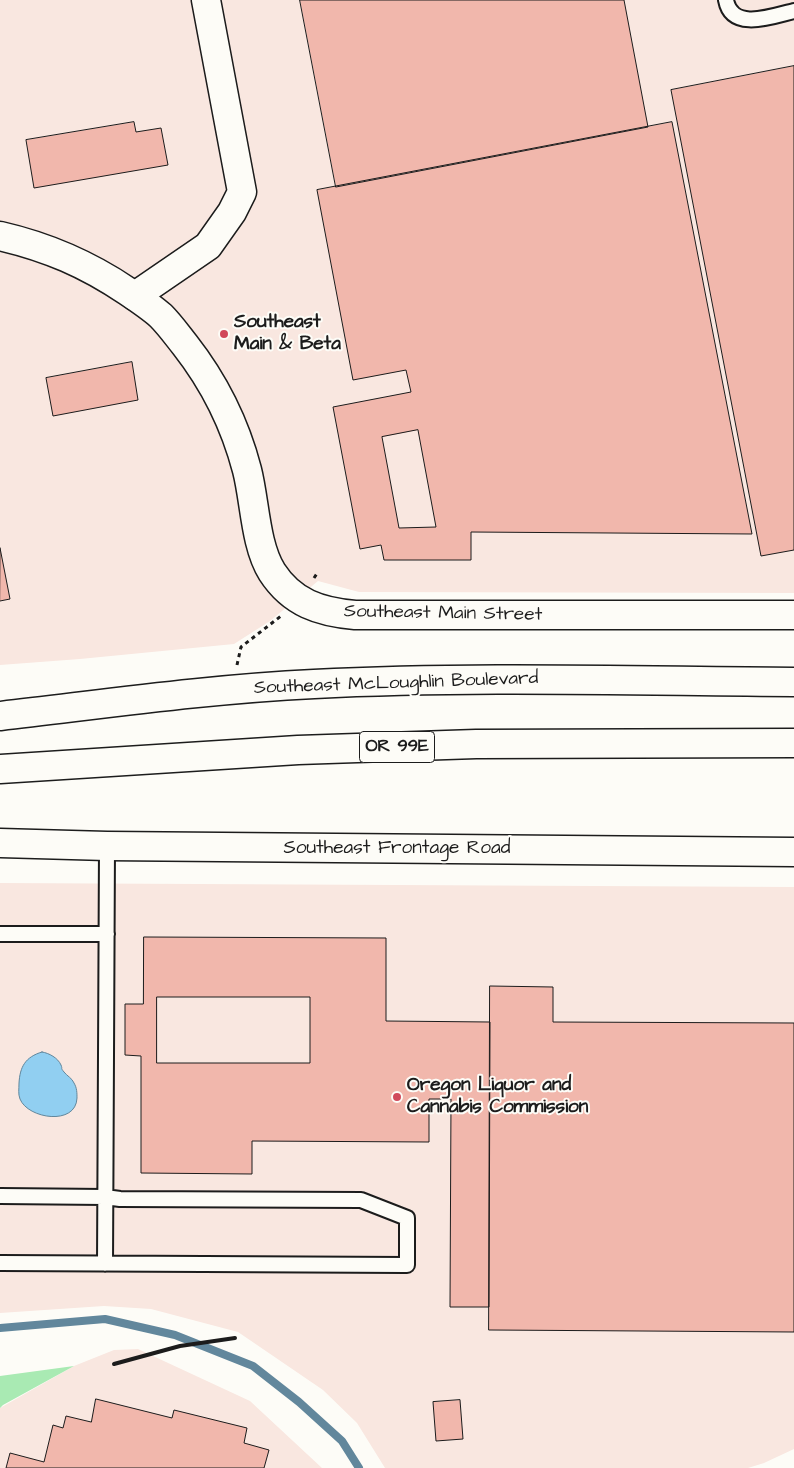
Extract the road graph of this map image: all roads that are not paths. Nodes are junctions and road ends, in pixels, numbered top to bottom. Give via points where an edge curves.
1 (206, 0) edge
2 (726, 0) edge
3 (794, 11) edge
4 (0, 236) edge
5 (135, 296) junction
6 (794, 615) edge
7 (794, 682) edge
8 (0, 716) edge
9 (794, 743) edge
10 (0, 769) edge
11 (0, 843) edge
12 (107, 846) junction
13 (794, 852) edge
14 (0, 934) edge
15 (107, 934) junction
16 (0, 1196) edge
17 (105, 1197) junction
18 (0, 1263) edge
19 (105, 1264) junction

1 - 5 main road via 242,192 208,246
2 - 3 lane via 727,8 736,16 753,20
4 - 5 main road, Southeast Main Street via 41,247 77,262
5 - 6 main road, Southeast Main Street via 175,332 197,360 220,400 247,470 267,563 284,588 302,602 331,612 355,615
7 - 8 main road, Southeast McLoughlin Boulevard via 426,680 314,684
9 - 10 main road, OR 99E via 476,744 298,750
11 - 12 main road, Southeast Frontage Road
12 - 13 main road, Southeast Frontage Road
12 - 15 lane
14 - 15 lane
15 - 17 lane
16 - 17 lane
17 - 19 lane
17 - 19 lane via 362,1200 407,1218 407,1265
18 - 19 lane

